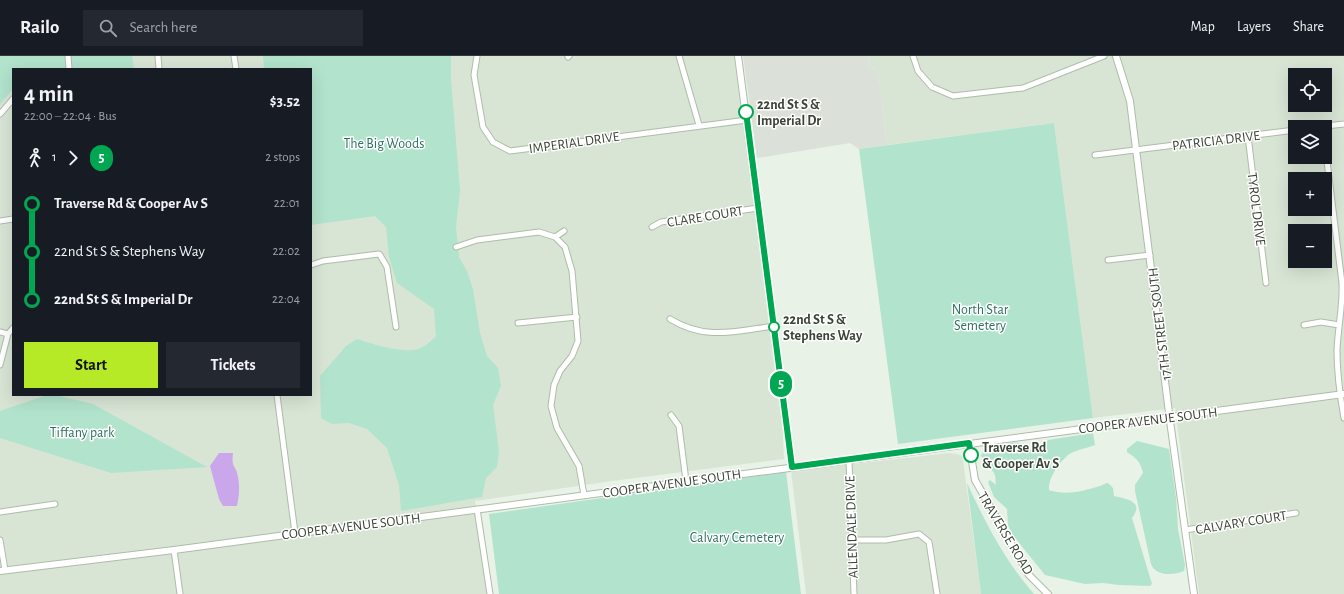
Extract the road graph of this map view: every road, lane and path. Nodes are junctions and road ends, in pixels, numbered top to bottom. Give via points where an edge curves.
1 (68, 56) edge
2 (158, 56) edge
3 (234, 56) edge
4 (477, 56) edge
5 (679, 56) edge
6 (738, 56) edge
7 (913, 56) edge
8 (1104, 56) edge
9 (1116, 56) edge
10 (69, 68) edge
11 (159, 68) edge
12 (236, 68) edge
13 (12, 100) edge
14 (0, 114) edge
15 (747, 120) junction
16 (1344, 124) edge
17 (699, 125) junction
18 (1332, 126) edge
19 (1288, 131) edge
20 (1248, 136) junction
21 (1136, 150) junction
22 (1095, 155) dead end
23 (1327, 164) edge
24 (758, 208) junction
25 (12, 219) edge
26 (0, 221) edge
27 (652, 227) dead end
28 (564, 231) dead end
29 (555, 237) junction
30 (456, 247) dead end
31 (1150, 255) junction
32 (1108, 260) dead end
33 (312, 265) edge
34 (1266, 282) dead end
35 (577, 317) junction
36 (670, 319) dead end
37 (518, 323) dead end
38 (1304, 325) dead end
39 (1339, 325) junction
40 (774, 326) junction
41 (396, 327) dead end
42 (12, 329) edge
43 (0, 332) edge
44 (8, 334) junction
45 (0, 365) edge
46 (1342, 394) edge
47 (277, 396) edge
48 (671, 415) dead end
49 (1170, 417) junction
50 (1344, 418) edge
51 (969, 443) junction
52 (849, 460) junction
53 (792, 467) junction
54 (686, 481) junction
55 (584, 495) junction
56 (55, 504) dead end
57 (477, 509) junction
58 (0, 512) edge
59 (1296, 513) dead end
60 (1185, 530) junction
61 (295, 533) junction
62 (0, 540) edge
63 (853, 540) junction
64 (174, 550) junction
65 (2, 571) edge
66 (180, 594) edge
67 (490, 594) edge
68 (854, 594) edge
69 (937, 594) edge
70 (1048, 594) edge
71 (1194, 594) edge

1 - 10 street
2 - 11 street
3 - 12 street
4 - 17 street, IMPERIAL DRIVE via 474,75 483,127 494,142 510,151
5 - 17 street
6 - 15 street
7 - 8 street via 918,71 932,87 953,96 1023,88
9 - 21 street, 17TH STREET SOUTH via 1130,101
13 - 14 street
15 - 17 street, IMPERIAL DRIVE
15 - 24 street
16 - 18 street
19 - 20 street, PATRICIA DRIVE
20 - 21 street, PATRICIA DRIVE
20 - 34 street, TYROL DRIVE
21 - 22 street, PATRICIA DRIVE
21 - 31 street, 17TH STREET SOUTH
23 - 39 street via 1342,283 1343,302
24 - 27 street, CLARE COURT via 661,222
24 - 40 street
25 - 26 street
28 - 29 street
29 - 30 street via 533,232 477,240
29 - 35 street via 566,247 569,256
31 - 32 street
31 - 49 street, 17TH STREET SOUTH
33 - 41 street via 379,254 387,267
35 - 37 street
35 - 55 street via 578,341 554,385 551,406 557,428 579,466
36 - 40 street via 684,328 719,334
38 - 39 street via 1321,322
39 - 46 street via 1337,351
40 - 53 street
42 - 44 street
43 - 44 street
44 - 45 street
46 - 49 street, COOPER AVENUE SOUTH
46 - 50 street
47 - 61 street
48 - 54 street via 679,426
49 - 51 street, COOPER AVENUE SOUTH
49 - 60 street, 17TH STREET SOUTH
51 - 52 street, COOPER AVENUE SOUTH
51 - 70 street, TRAVERSE ROAD via 974,480 1029,574
52 - 53 street, COOPER AVENUE SOUTH
52 - 63 street, ALLENDALE DRIVE
53 - 54 street, COOPER AVENUE SOUTH
54 - 55 street, COOPER AVENUE SOUTH
55 - 57 street, COOPER AVENUE SOUTH
56 - 58 street
57 - 61 street, COOPER AVENUE SOUTH
57 - 67 street
59 - 60 street, CALVARY COURT
60 - 71 street, 17TH STREET SOUTH
61 - 64 street, COOPER AVENUE SOUTH
62 - 65 street
63 - 68 street, ALLENDALE DRIVE
63 - 69 street via 886,540 919,534 929,542
64 - 65 street, COOPER AVENUE SOUTH
64 - 66 street

